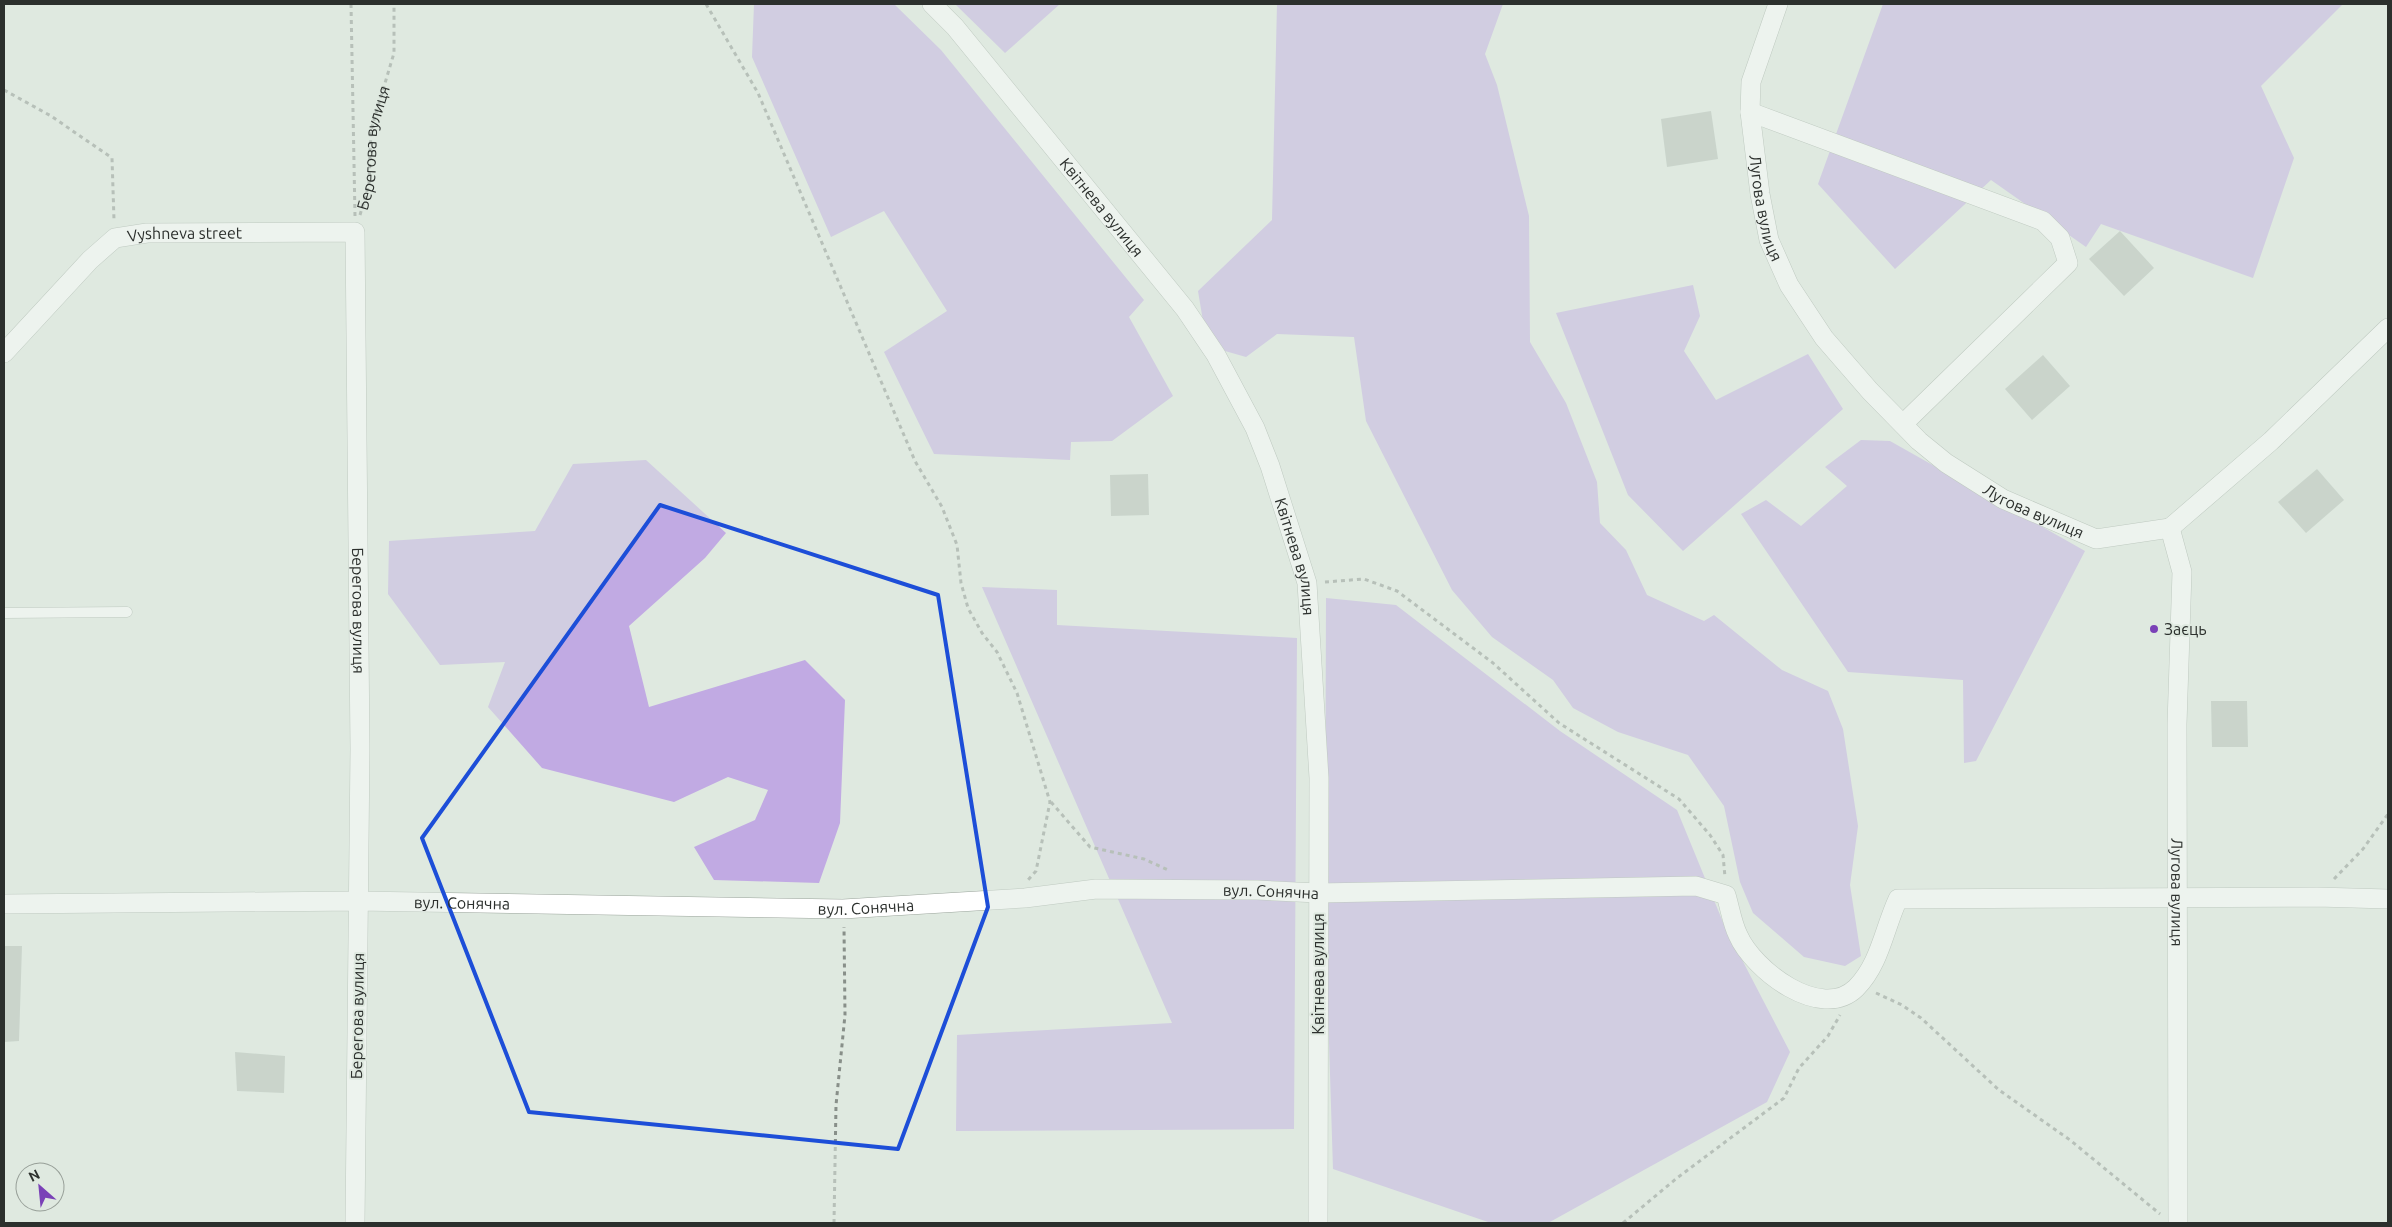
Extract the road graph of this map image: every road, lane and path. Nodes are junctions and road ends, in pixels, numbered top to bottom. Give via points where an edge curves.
1 (351, 4) edge
2 (394, 4) edge
3 (706, 4) edge
4 (932, 4) edge
5 (1778, 4) edge
6 (4, 90) edge
7 (1750, 112) junction
8 (355, 232) junction
9 (115, 238) junction
10 (2388, 328) edge
11 (4, 353) edge
12 (1903, 424) junction
13 (2170, 528) junction
14 (1308, 583) junction
15 (127, 612) dead end
16 (4, 613) edge
17 (1050, 802) junction
18 (2388, 814) edge
19 (1176, 872) dead end
20 (1318, 894) junction
21 (1726, 895) junction
22 (2317, 896) junction
23 (2178, 897) junction
24 (1011, 899) junction
25 (2388, 899) edge
26 (358, 901) junction
27 (4, 904) edge
28 (843, 909) junction
29 (1854, 990) junction
30 (2171, 1220) edge
31 (355, 1223) edge
32 (834, 1223) edge
33 (1318, 1223) edge
34 (1624, 1223) edge

1 - 8 path
2 - 8 path, Берегова вулиця via 394,53 371,130 369,184
3 - 17 path via 758,93 915,461 942,507 957,545 968,608 982,633 998,652 1016,693
4 - 14 street, Квітнева вулиця via 955,27 1185,309 1216,355 1242,400 1270,466
5 - 7 street, Лугова вулиця via 1751,82
6 - 9 path via 51,116 112,158
7 - 12 street, Лугова вулиця via 1769,240 1789,285 1824,338
7 - 12 street via 2044,221 2060,238 2068,263
8 - 9 street, Vyshneva street via 147,233
8 - 26 street, Берегова вулиця via 360,739
9 - 11 street, Vyshneva street via 90,260
10 - 13 street via 2270,441
12 - 13 street, Лугова вулиця via 1946,464 2002,499 2096,539
13 - 23 street, Лугова вулиця via 2182,572 2177,724
14 - 20 street, Квітнева вулиця via 1319,778
14 - 21 path via 1364,579 1397,592 1492,663 1558,723 1679,799 1710,835 1722,855
15 - 16 lane
17 - 19 path via 1090,848 1144,859
17 - 24 path via 1036,871
18 - 22 path via 2363,850
20 - 21 street, вул. Сонячна via 1696,886
20 - 24 street, вул. Сонячна via 1257,890 1096,889
20 - 33 street, Квітнева вулиця
21 - 29 street via 1738,936 1752,957 1782,983 1824,1000
22 - 23 street
22 - 25 street
23 - 29 street via 1898,899 1880,951 1868,975
23 - 30 street, Лугова вулиця
24 - 28 street, вул. Сонячна
26 - 27 street, вул. Сонячна
26 - 28 street, вул. Сонячна
26 - 31 street, Берегова вулиця
28 - 32 path via 846,1015 836,1105
29 - 30 path via 1874,992 1902,1004 1999,1090 2070,1140
29 - 34 path via 1828,1036 1799,1068 1784,1098

